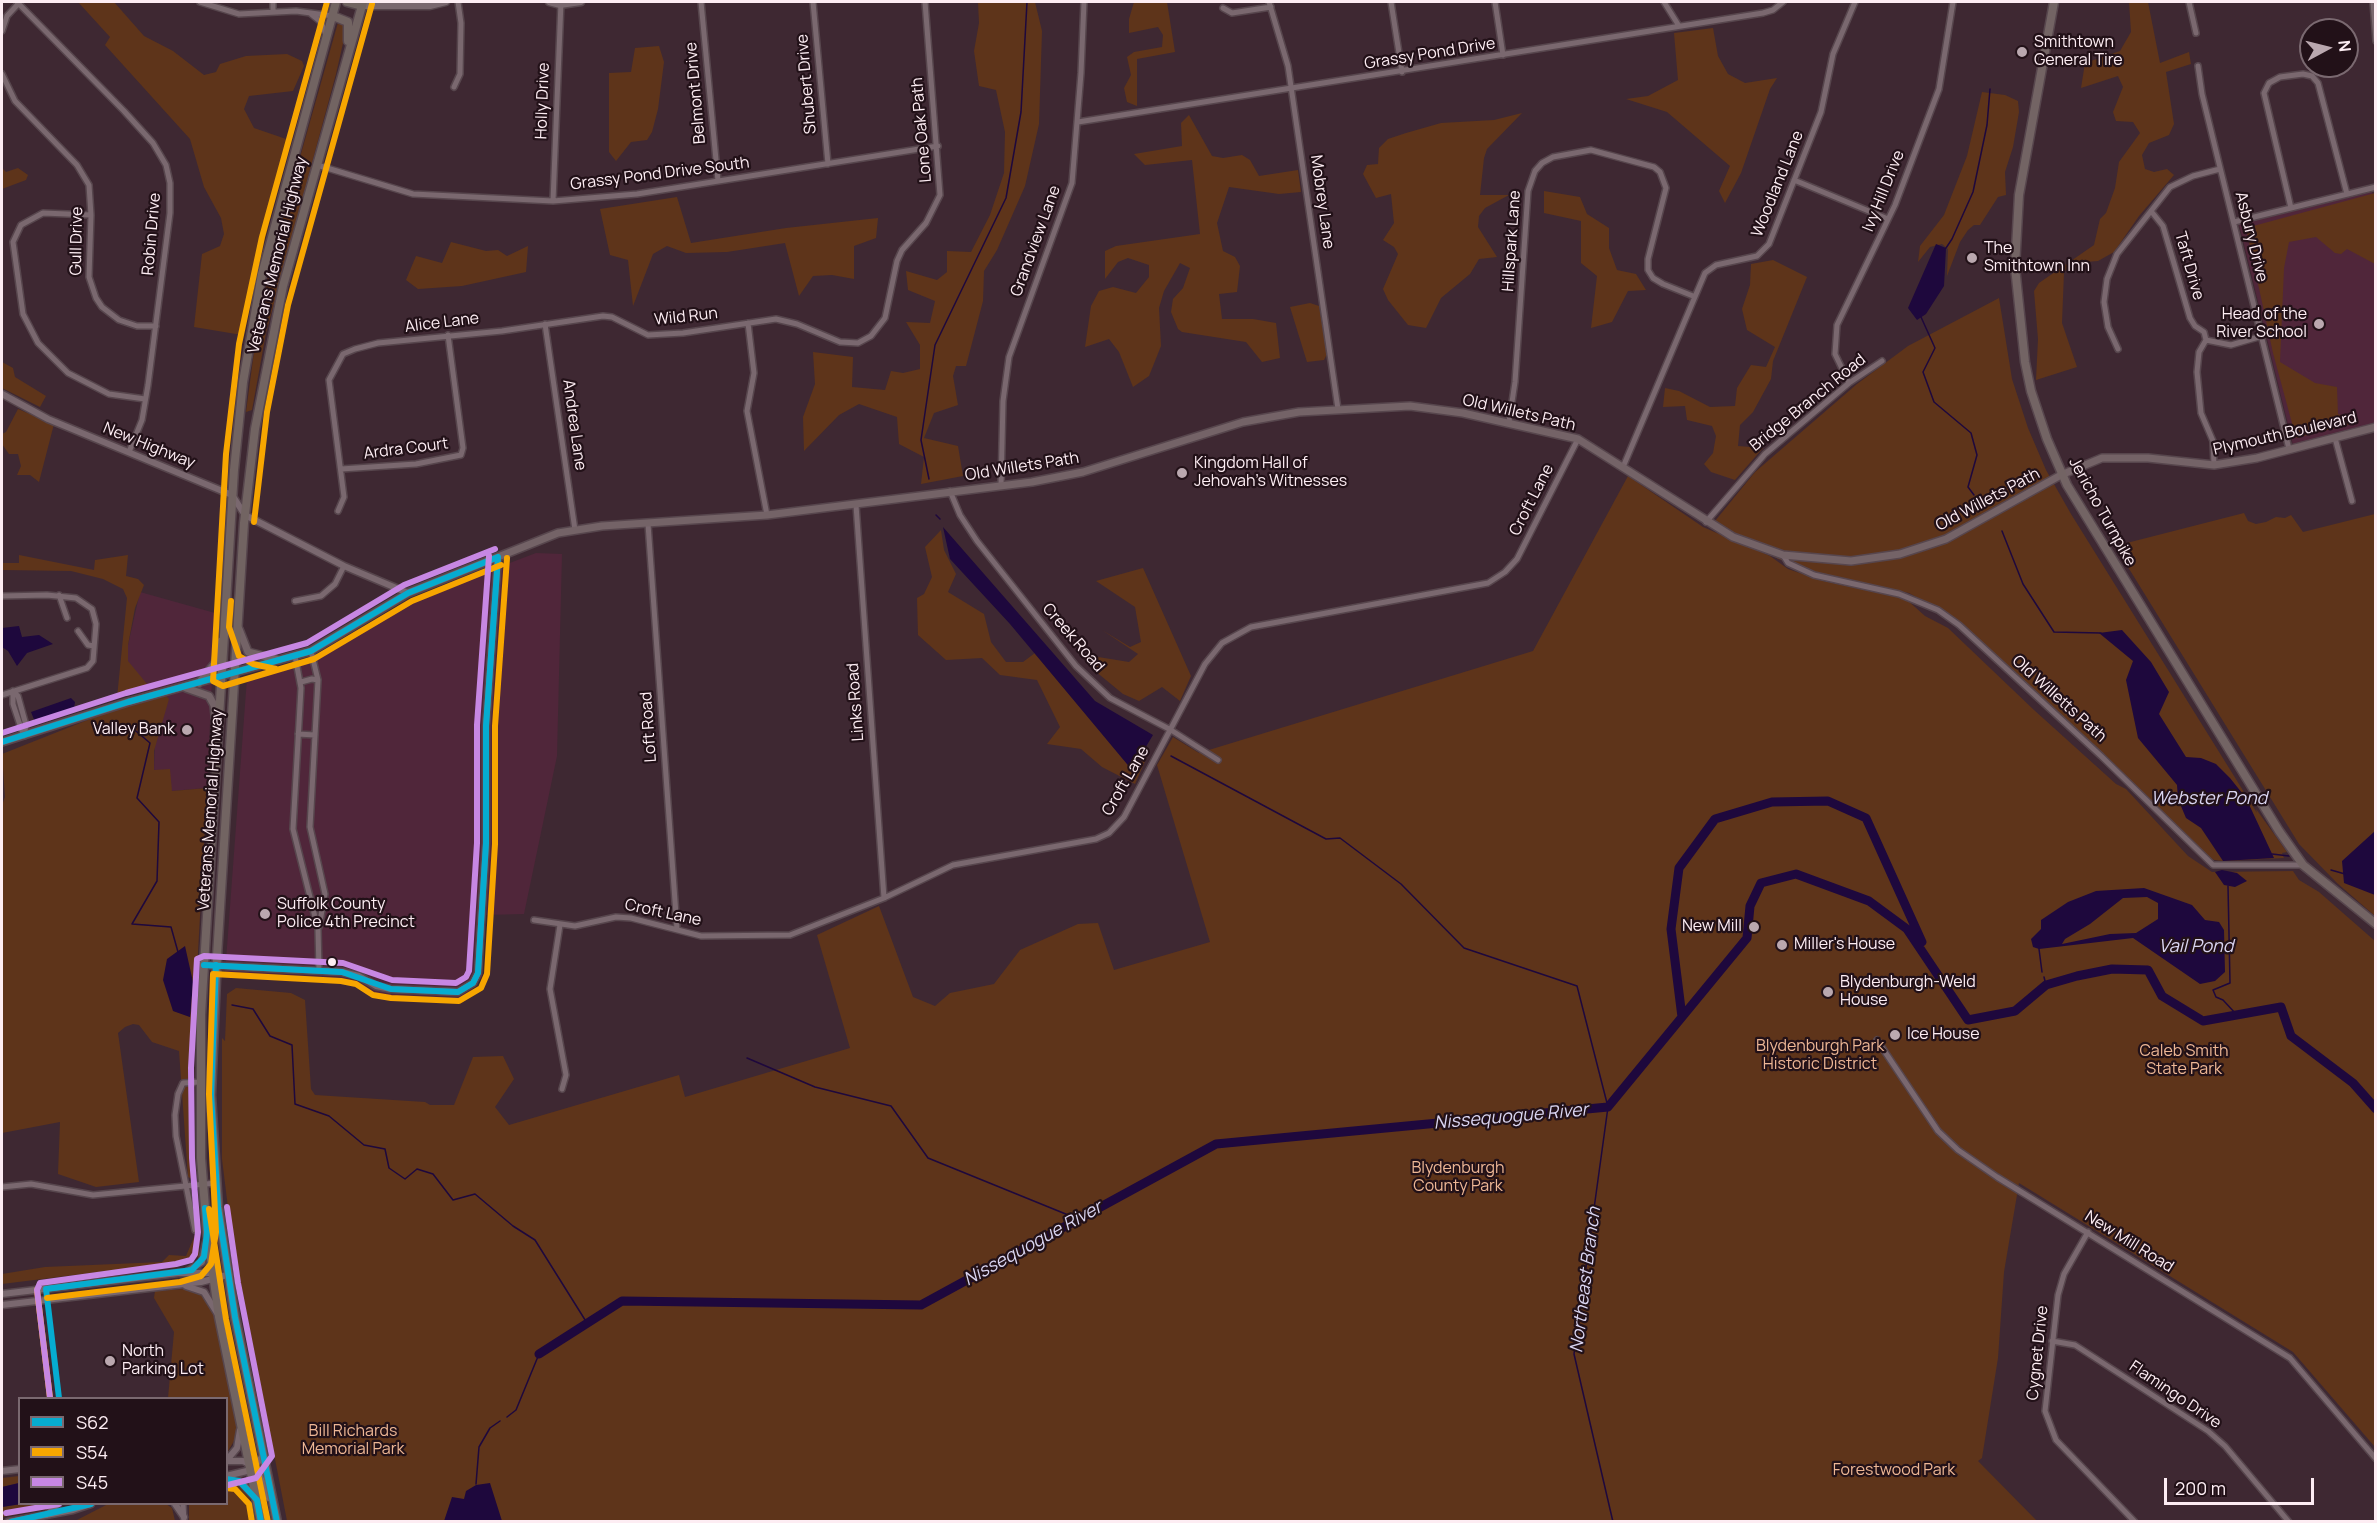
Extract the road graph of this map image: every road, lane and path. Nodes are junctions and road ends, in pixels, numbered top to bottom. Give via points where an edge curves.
1 (18, 2) edge
2 (200, 2) edge
3 (273, 2) edge
4 (336, 2) edge
5 (346, 2) edge
6 (446, 2) edge
7 (458, 2) edge
8 (549, 2) edge
9 (580, 2) edge
10 (701, 2) edge
11 (813, 2) edge
12 (925, 2) edge
13 (1084, 2) edge
14 (1391, 2) edge
15 (1495, 2) edge
16 (1664, 2) edge
17 (1783, 2) edge
18 (1855, 2) edge
19 (1953, 2) edge
20 (2054, 2) edge
21 (2189, 2) edge
22 (2373, 2) edge
23 (561, 3) edge
24 (362, 4) edge
25 (375, 4) edge
26 (1270, 4) edge
27 (1223, 8) dead end
28 (273, 12) junction
29 (309, 13) junction
30 (333, 16) junction
31 (1679, 26) junction
32 (2, 31) edge
33 (2196, 33) dead end
34 (326, 37) junction
35 (2376, 41) edge
36 (1503, 55) junction
37 (347, 57) junction
38 (2198, 66) dead end
39 (1402, 72) junction
40 (2, 74) edge
41 (454, 87) dead end
42 (1292, 90) junction
43 (1078, 122) junction
44 (938, 146) junction
45 (828, 164) junction
46 (317, 165) junction
47 (2220, 169) junction
48 (1794, 180) junction
49 (717, 181) junction
50 (2376, 187) edge
51 (2347, 194) junction
52 (553, 201) junction
53 (2291, 208) junction
54 (2151, 211) junction
55 (92, 215) junction
56 (1888, 219) junction
57 (2234, 222) junction
58 (1694, 296) junction
59 (748, 323) junction
60 (545, 324) junction
61 (797, 324) joint
62 (156, 326) junction
63 (448, 335) junction
64 (2262, 336) junction
65 (2206, 340) junction
66 (2118, 349) dead end
67 (1882, 361) dead end
68 (1849, 383) junction
69 (2, 394) edge
70 (145, 399) junction
71 (1338, 409) junction
72 (1509, 422) junction
73 (2376, 428) edge
74 (2335, 438) junction
75 (1578, 439) junction
76 (2289, 449) junction
77 (129, 452) junction
78 (2214, 465) junction
79 (1623, 467) junction
80 (341, 469) junction
81 (2061, 475) junction
82 (1001, 486) junction
83 (950, 491) junction
84 (232, 495) junction
85 (2352, 501) dead end
86 (856, 505) junction
87 (338, 511) dead end
88 (245, 514) junction
89 (767, 514) junction
90 (1706, 522) junction
91 (648, 524) junction
92 (575, 530) junction
93 (1783, 555) junction
94 (498, 557) junction
95 (344, 566) junction
96 (408, 593) junction
97 (59, 595) junction
98 (2, 596) edge
99 (295, 601) dead end
100 (67, 618) dead end
101 (225, 621) junction
102 (238, 626) junction
103 (78, 632) dead end
104 (94, 646) junction
105 (310, 651) junction
106 (295, 656) junction
107 (282, 660) junction
108 (235, 673) junction
109 (221, 677) junction
110 (318, 680) junction
111 (301, 682) junction
112 (200, 683) junction
113 (184, 687) junction
114 (13, 691) junction
115 (2, 693) edge
116 (1171, 730) junction
117 (298, 734) junction
118 (315, 735) junction
119 (24, 736) junction
120 (217, 740) junction
121 (2, 742) edge
122 (1218, 760) dead end
123 (2303, 865) junction
124 (884, 898) junction
125 (310, 900) junction
126 (325, 900) junction
127 (534, 920) dead end
128 (2376, 924) edge
129 (560, 925) junction
130 (318, 929) junction
131 (677, 929) junction
132 (204, 965) junction
133 (216, 965) junction
134 (319, 971) junction
135 (1877, 1040) dead end
136 (200, 1082) junction
137 (562, 1089) dead end
138 (216, 1183) junction
139 (203, 1184) junction
140 (186, 1186) junction
141 (2, 1187) edge
142 (195, 1230) dead end
143 (207, 1232) junction
144 (2088, 1232) junction
145 (178, 1274) junction
146 (227, 1275) junction
147 (213, 1276) junction
148 (179, 1284) junction
149 (2, 1294) edge
150 (2, 1305) edge
151 (219, 1317) junction
152 (2052, 1341) junction
153 (240, 1420) junction
154 (263, 1456) junction
155 (228, 1458) edge
156 (2376, 1459) edge
157 (228, 1461) edge
158 (252, 1466) junction
159 (18, 1471) edge
160 (2, 1473) edge
161 (228, 1477) edge
162 (228, 1478) edge
163 (257, 1500) junction
164 (56, 1505) edge
165 (86, 1505) edge
166 (175, 1505) edge
167 (46, 1515) junction
168 (184, 1519) edge
169 (276, 1519) edge
170 (8, 1521) edge
171 (261, 1521) edge
172 (2135, 1521) edge
173 (2289, 1521) edge

1 - 32 street
1 - 62 street, Robin Drive via 124,111 153,143 166,165 170,213
2 - 28 street via 239,14
3 - 28 street
4 - 30 highway, Veterans Memorial Highway
5 - 24 highway
6 - 25 street via 430,6
7 - 41 street via 460,74
8 - 23 street
9 - 23 street
10 - 49 street, Belmont Drive
11 - 45 street, Shubert Drive
12 - 44 street, Lone Oak Path
13 - 43 street, Grandview Lane
14 - 39 street
15 - 36 street
16 - 31 street
17 - 31 street, Grassy Pond Drive via 1763,13
18 - 48 street, Woodland Lane via 1833,54 1821,112
19 - 56 street, Ivy Hill Drive via 1939,89
20 - 81 main road, Jericho Turnpike via 2019,195 2015,267 2019,322 2031,391
21 - 33 street
22 - 35 street
23 - 52 street, Holly Drive
24 - 25 street
24 - 37 highway, Veterans Memorial Highway
26 - 27 street via 1232,13
26 - 42 street, Mobrey Lane
28 - 29 street
29 - 30 street
29 - 34 street via 321,22
30 - 34 highway, Veterans Memorial Highway
30 - 37 highway via 348,22
31 - 36 street, Grassy Pond Drive
34 - 84 highway, Veterans Memorial Highway via 255,310 240,400
36 - 39 street, Grassy Pond Drive
37 - 46 highway, Veterans Memorial Highway
38 - 47 street, Asbury Drive
39 - 42 street, Grassy Pond Drive
40 - 55 street, Gull Drive via 15,101 84,175
42 - 43 street, Grassy Pond Drive
42 - 71 street, Mobrey Lane
43 - 82 street, Grandview Lane via 1072,183 1009,357 1003,401
44 - 45 street, Grassy Pond Drive South
44 - 61 street, Lone Oak Path via 940,195 932,214 899,256 889,305 879,328 858,343 840,342
45 - 49 street, Grassy Pond Drive South
46 - 52 street, Grassy Pond Drive South via 413,195
46 - 88 highway, Veterans Memorial Highway via 267,357
47 - 54 street via 2180,180
47 - 57 street, Asbury Drive
48 - 56 street
48 - 58 street, Woodland Lane via 1765,250 1757,256 1709,268
49 - 52 street, Grassy Pond Drive South via 637,194
50 - 51 street
51 - 53 street
51 - 53 street via 2318,83 2304,74 2280,77 2269,83 2264,93
53 - 57 street
54 - 65 street, Taft Drive via 2163,226 2190,318 2204,332
54 - 66 street via 2117,254 2106,279 2105,314
55 - 62 street, Gull Drive via 89,278 96,298 119,320 137,326
55 - 70 street via 43,213 21,225 13,242 23,314 38,343 56,365 109,394
56 - 68 street, Ivy Hill Drive via 1837,325 1835,354
57 - 64 street, Asbury Drive
58 - 72 street, Hillspark Lane via 1663,284 1648,270 1666,188 1660,172 1591,150 1542,163 1528,190
58 - 79 street, Woodland Lane
59 - 60 street, Wild Run via 658,336 638,332 612,316
59 - 61 street, Wild Run via 776,319
59 - 89 street via 754,373 747,411
60 - 63 street, Alice Lane
60 - 92 street, Andrea Lane
62 - 70 street, Robin Drive
63 - 80 street, Alice Lane via 378,343 343,354 332,372 329,389
63 - 80 street, Ardra Court via 457,390 461,455 416,464
64 - 65 street via 2231,345
64 - 76 street, Asbury Drive
65 - 78 street via 2199,352 2197,372 2201,413 2213,441
67 - 68 street, Bridge Branch Road
68 - 90 street, Bridge Branch Road via 1765,454
69 - 77 street, New Highway via 48,419
70 - 77 street, Robin Drive via 142,420
71 - 72 main road, Old Willets Path via 1410,406
71 - 82 main road, Old Willets Path via 1243,422 1083,472
72 - 75 main road, Old Willets Path
73 - 74 main road, Plymouth Boulevard
74 - 76 main road, Plymouth Boulevard
74 - 85 street
75 - 79 main road, Old Willets Path
75 - 116 street, Croft Lane via 1517,559 1505,572 1472,587 1242,630 1212,652
76 - 78 main road, Plymouth Boulevard
77 - 84 street, New Highway
78 - 81 main road, Plymouth Boulevard via 2124,456 2102,458
79 - 90 main road, Old Willets Path
80 - 87 street via 344,497
81 - 93 main road, Old Willets Path via 1946,539 1900,554 1851,561
81 - 123 main road, Jericho Turnpike
82 - 83 main road, Old Willets Path
83 - 86 main road, Old Willets Path
83 - 116 street, Creek Road via 977,541 1076,666 1110,698
84 - 88 street
84 - 101 highway, Veterans Memorial Highway
86 - 89 main road, Old Willets Path
86 - 124 street, Links Road
88 - 95 street
88 - 102 highway, Veterans Memorial Highway
89 - 91 main road, Old Willets Path
90 - 93 main road, Old Willets Path via 1752,546
91 - 92 main road, Old Willets Path
91 - 131 street, Loft Road
92 - 94 main road, Old Willets Path
93 - 123 street, Old Willetts Path via 1788,563 1814,575 1899,594 1952,620 2101,756 2213,866
94 - 96 main road, Old Willets Path
94 - 134 street via 487,702 486,834 478,972 469,987 458,992 383,988 354,974
95 - 96 street
95 - 99 street via 335,584 321,596
96 - 105 main road, Old Willets Path
97 - 98 street
97 - 100 street
97 - 104 street via 76,598 92,609 96,624
101 - 109 highway, Veterans Memorial Highway
101 - 112 main road via 215,663
102 - 107 main road via 248,652
102 - 108 highway, Veterans Memorial Highway
103 - 104 street via 88,645
104 - 114 street via 93,661 87,669
105 - 106 main road, Old Willets Path
105 - 110 street
106 - 107 main road, Old Willets Path
106 - 111 street
107 - 108 main road, Old Willets Path
108 - 109 main road, Old Willets Path
108 - 133 highway, Veterans Memorial Highway
109 - 112 main road, Old Willets Path
109 - 120 highway, Veterans Memorial Highway
110 - 111 street
110 - 118 street
111 - 117 street
112 - 113 main road, Old Willets Path
113 - 119 main road, Old Willets Path
113 - 120 main road via 211,698
114 - 115 street
114 - 119 street via 26,724
116 - 122 street, Creek Road
116 - 124 street, Croft Lane via 1124,817 1109,833 1096,839 953,865
117 - 118 street
117 - 125 street via 293,829
118 - 126 street via 310,827
119 - 121 main road, Old Willets Path
120 - 132 highway, Veterans Memorial Highway
123 - 128 main road, Jericho Turnpike
124 - 131 street, Croft Lane via 790,935 701,936
125 - 126 street
125 - 130 street
126 - 130 street
127 - 129 street, Croft Lane
129 - 131 street, Croft Lane via 575,926 616,917
129 - 137 street via 550,989 566,1075
130 - 134 street
132 - 133 street
132 - 136 highway, Veterans Memorial Highway
133 - 134 street
133 - 138 highway, Veterans Memorial Highway via 211,1077
135 - 144 street, New Mill Road via 1938,1131 1958,1150
136 - 139 highway, Veterans Memorial Highway
136 - 140 street via 183,1083 177,1104 176,1136
138 - 139 street
138 - 146 highway, Veterans Memorial Highway
139 - 140 street
139 - 143 highway, Veterans Memorial Highway
140 - 141 street via 93,1195 40,1185
140 - 142 street
143 - 145 street via 200,1265
143 - 147 highway, Veterans Memorial Highway
144 - 152 street, Cygnet Drive via 2064,1274
144 - 156 street, New Mill Road via 2290,1358
145 - 147 street
145 - 149 street
146 - 147 street
146 - 154 highway, Veterans Memorial Highway
147 - 148 street
147 - 151 highway, Veterans Memorial Highway
148 - 150 street
148 - 151 street via 204,1292
151 - 153 highway, Veterans Memorial Highway
152 - 172 street, Cygnet Drive via 2046,1398 2048,1425 2068,1454
152 - 173 street, Flamingo Drive via 2075,1345 2208,1431
153 - 155 street via 238,1446
153 - 158 highway, Veterans Memorial Highway
154 - 158 street
154 - 169 highway, Veterans Memorial Highway
157 - 158 street
158 - 161 street
158 - 163 highway, Veterans Memorial Highway
158 - 169 street
159 - 160 street
162 - 163 street via 242,1482
163 - 171 highway, Veterans Memorial Highway
164 - 167 street
165 - 167 street
166 - 168 street
167 - 170 street

